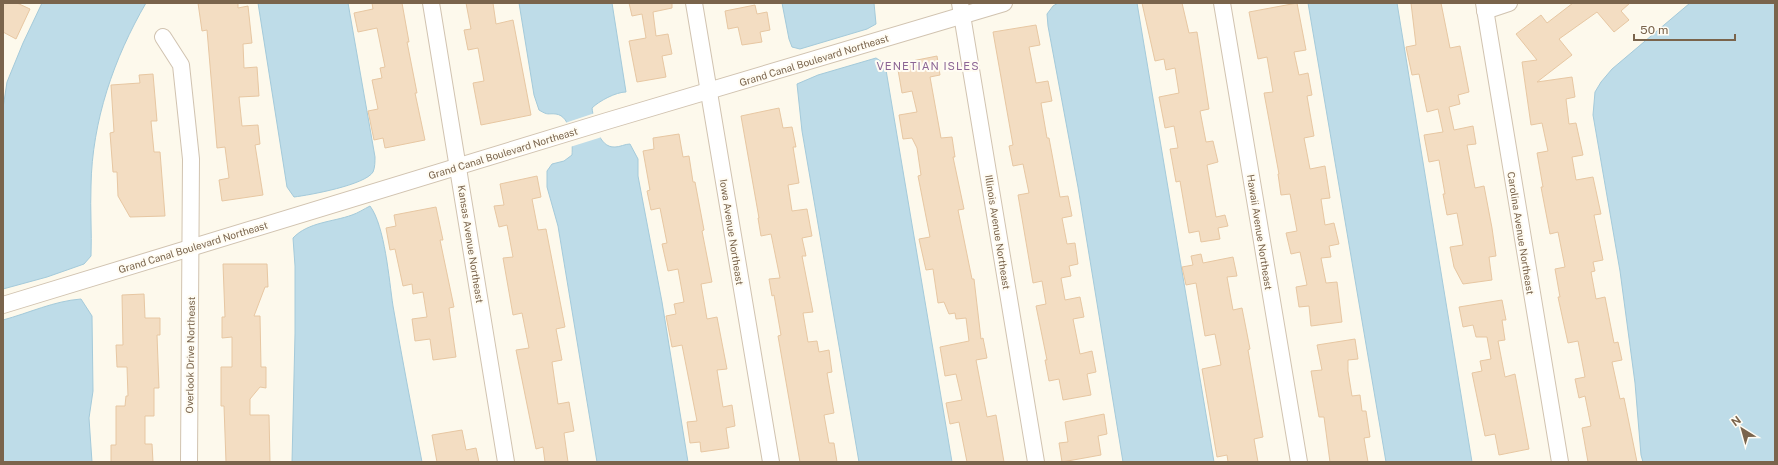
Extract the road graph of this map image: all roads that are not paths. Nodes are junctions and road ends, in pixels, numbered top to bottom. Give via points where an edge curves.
1 (431, 3) edge
2 (694, 3) edge
3 (1004, 3) edge
4 (1222, 3) edge
5 (1509, 3) edge
6 (1485, 7) edge
7 (961, 9) edge
8 (163, 37) dead end
9 (709, 91) junction
10 (459, 167) junction
11 (191, 247) junction
12 (3, 305) edge
13 (188, 462) edge
14 (506, 462) edge
15 (770, 462) edge
16 (1036, 462) edge
17 (1299, 462) edge
18 (1560, 462) edge

1 - 10 street, Kansas Avenue Northeast
2 - 9 street, Iowa Avenue Northeast
3 - 7 street, Grand Canal Boulevard Northeast
4 - 17 street, Hawaii Avenue Northeast
5 - 6 street
6 - 18 street, Carolina Avenue Northeast
7 - 9 street, Grand Canal Boulevard Northeast
7 - 16 street, Illinois Avenue Northeast
8 - 11 street, Overlook Drive Northeast via 181,65 191,159
9 - 10 street, Grand Canal Boulevard Northeast
9 - 15 street, Iowa Avenue Northeast
10 - 11 street, Grand Canal Boulevard Northeast
10 - 14 street, Kansas Avenue Northeast
11 - 12 street, Grand Canal Boulevard Northeast
11 - 13 street, Overlook Drive Northeast

